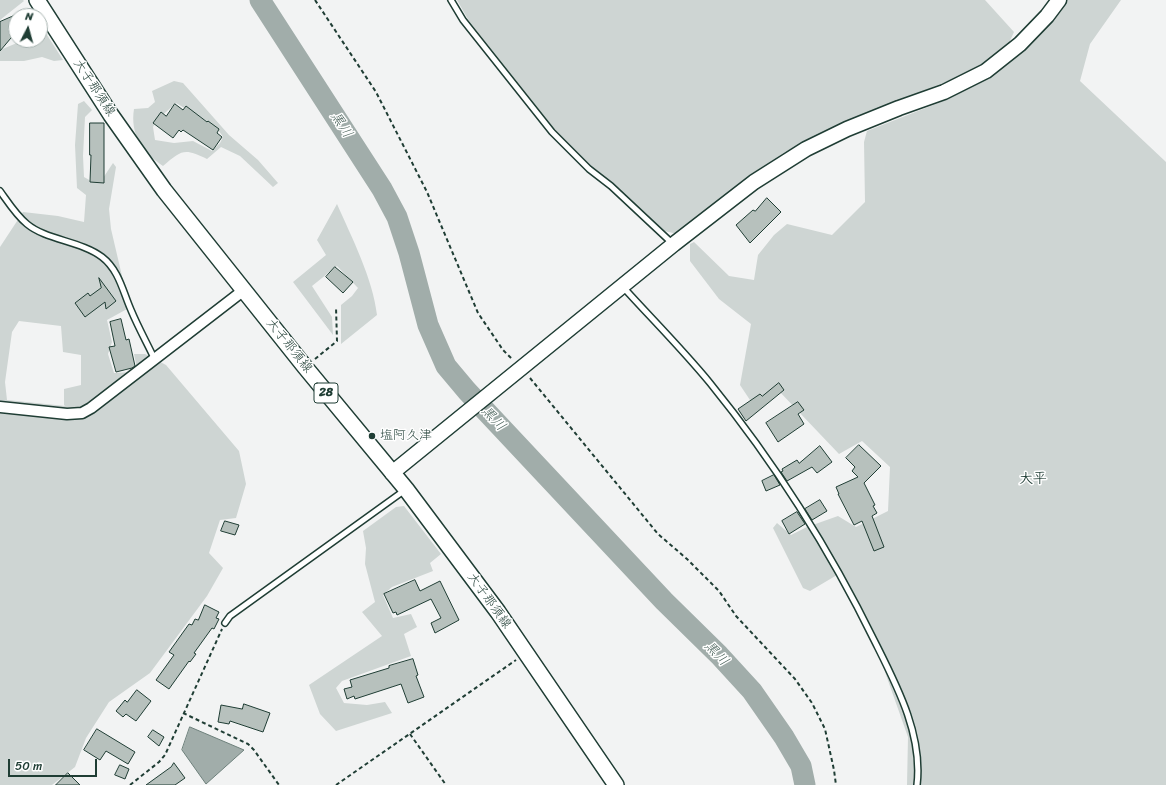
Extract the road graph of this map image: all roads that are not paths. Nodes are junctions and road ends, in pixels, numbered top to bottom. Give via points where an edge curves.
1 (37, 0) edge
2 (451, 0) edge
3 (1059, 0) edge
4 (0, 191) edge
5 (674, 244) junction
6 (622, 287) junction
7 (244, 290) junction
8 (155, 360) junction
9 (0, 408) edge
10 (392, 473) junction
11 (406, 489) junction
12 (225, 623) road end
13 (616, 785) edge
14 (917, 785) edge

1 - 7 main road, 大子那須線 / 28 via 111,115 164,190
2 - 5 lane via 463,20 552,132 589,169
3 - 5 street via 1020,44 986,71 944,92 847,129 806,149 754,182
4 - 8 lane via 28,225 40,232 89,249 111,266
5 - 6 street
6 - 10 street
6 - 14 lane via 709,382 799,504 853,597 909,718 915,738
7 - 8 street
7 - 10 main road, 大子那須線 / 28
8 - 9 street via 82,413
10 - 11 main road, 大子那須線 / 28
11 - 12 lane via 230,616
11 - 13 main road, 大子那須線 / 28 via 498,612

